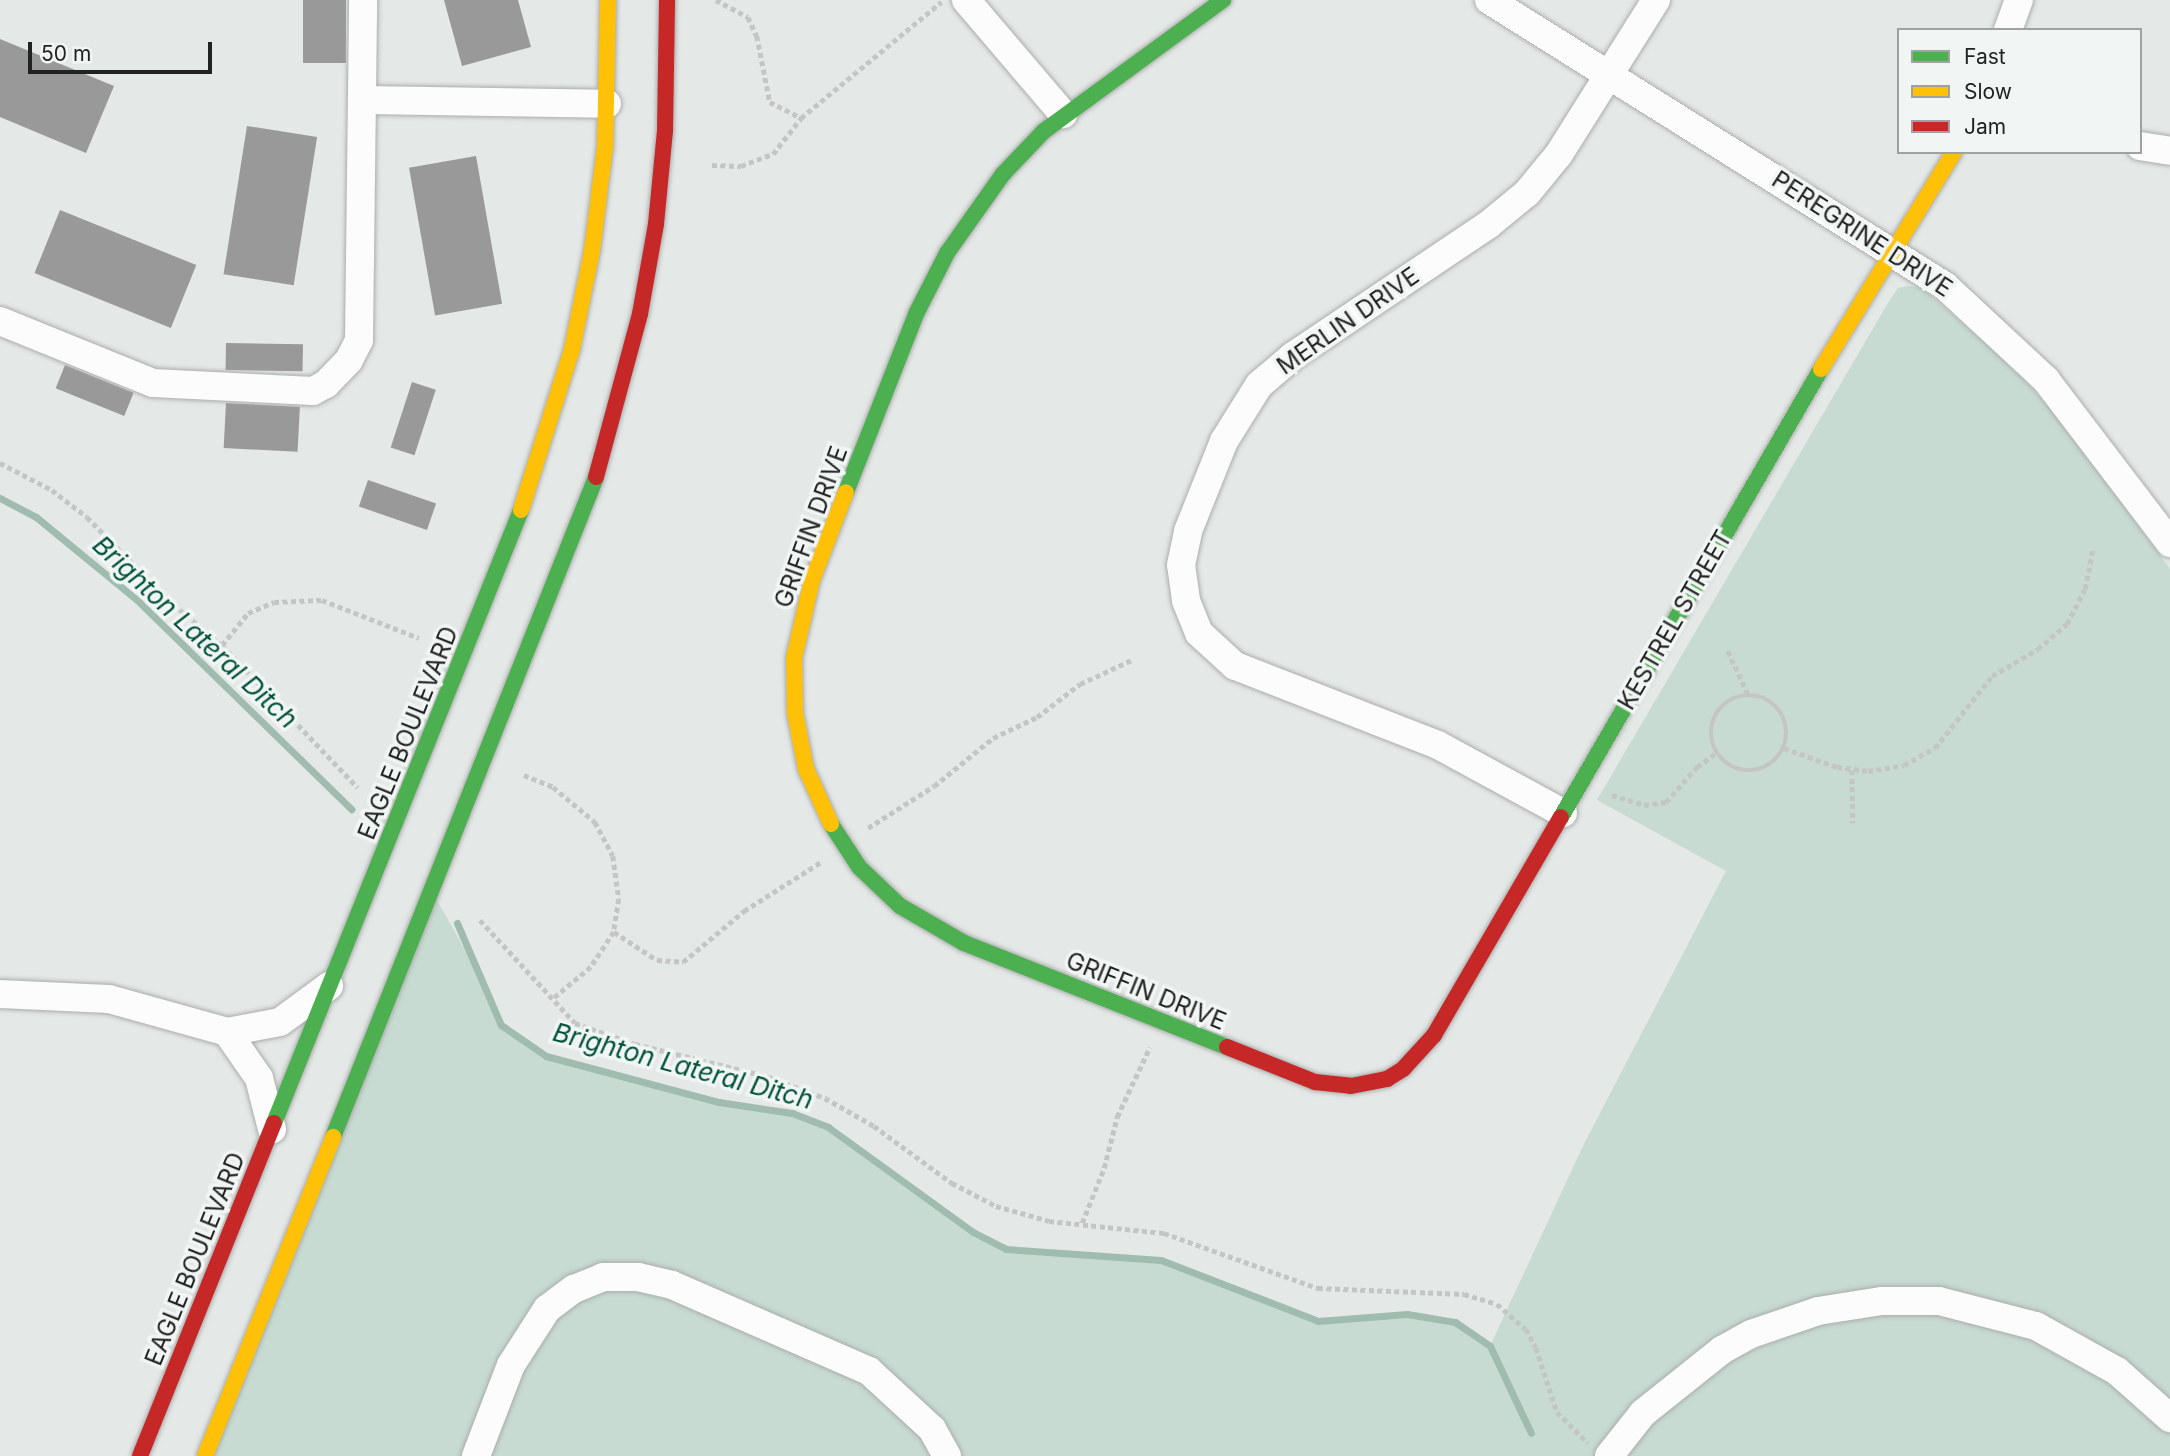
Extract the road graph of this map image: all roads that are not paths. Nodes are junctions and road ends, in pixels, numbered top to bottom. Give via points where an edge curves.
1 (363, 0) edge
2 (608, 0) edge
3 (667, 0) edge
4 (1223, 0) edge
5 (1489, 0) edge
6 (1656, 0) edge
7 (2019, 0) edge
8 (954, 1) edge
9 (2009, 28) edge
10 (1609, 74) junction
11 (363, 100) junction
12 (607, 104) junction
13 (1063, 114) junction
14 (2142, 146) edge
15 (2170, 151) edge
16 (1953, 154) edge
17 (1895, 253) junction
18 (0, 321) edge
19 (2170, 543) edge
20 (1563, 813) junction
21 (331, 985) junction
22 (0, 995) edge
23 (227, 1032) junction
24 (1387, 1079) joint
25 (272, 1129) junction
26 (2170, 1418) edge
27 (1599, 1450) edge
28 (140, 1456) edge
29 (205, 1456) edge
30 (475, 1456) edge
31 (947, 1456) edge

1 - 11 street
2 - 12 street, EAGLE BOULEVARD
3 - 29 street via 665,131 656,224 640,314 603,460
4 - 13 street, GRIFFIN DRIVE
5 - 10 street, PEREGRINE DRIVE
6 - 10 street, MERLIN DRIVE
7 - 9 street
8 - 13 street
10 - 17 street, PEREGRINE DRIVE
10 - 20 street, MERLIN DRIVE via 1545,174 1508,210 1293,356 1259,385 1224,441 1188,531 1181,565 1186,600 1199,633 1235,666 1448,750
11 - 12 street
11 - 18 street via 359,341 349,360 326,384 313,391 153,383
12 - 21 street, EAGLE BOULEVARD via 592,251 550,430 504,557
13 - 24 street, GRIFFIN DRIVE via 1003,174 947,253 917,312 842,503 808,592 794,658 795,713 806,769 829,821 859,867 900,906 941,932 1299,1077 1351,1086
14 - 15 street
16 - 17 street, KESTREL STREET
17 - 19 street, PEREGRINE DRIVE via 1968,305 2046,380
17 - 20 street, KESTREL STREET via 1825,362
20 - 24 street, KESTREL STREET via 1434,1035 1403,1069
21 - 23 street via 280,1022
21 - 25 street, EAGLE BOULEVARD
22 - 23 street via 110,999
23 - 25 street via 259,1078
25 - 28 street, EAGLE BOULEVARD
26 - 27 street via 2117,1371 2036,1326 1939,1301 1882,1301 1807,1315 1751,1334 1722,1350
30 - 31 street via 511,1364 547,1309 574,1289 603,1277 638,1277 672,1285 869,1371 932,1429

